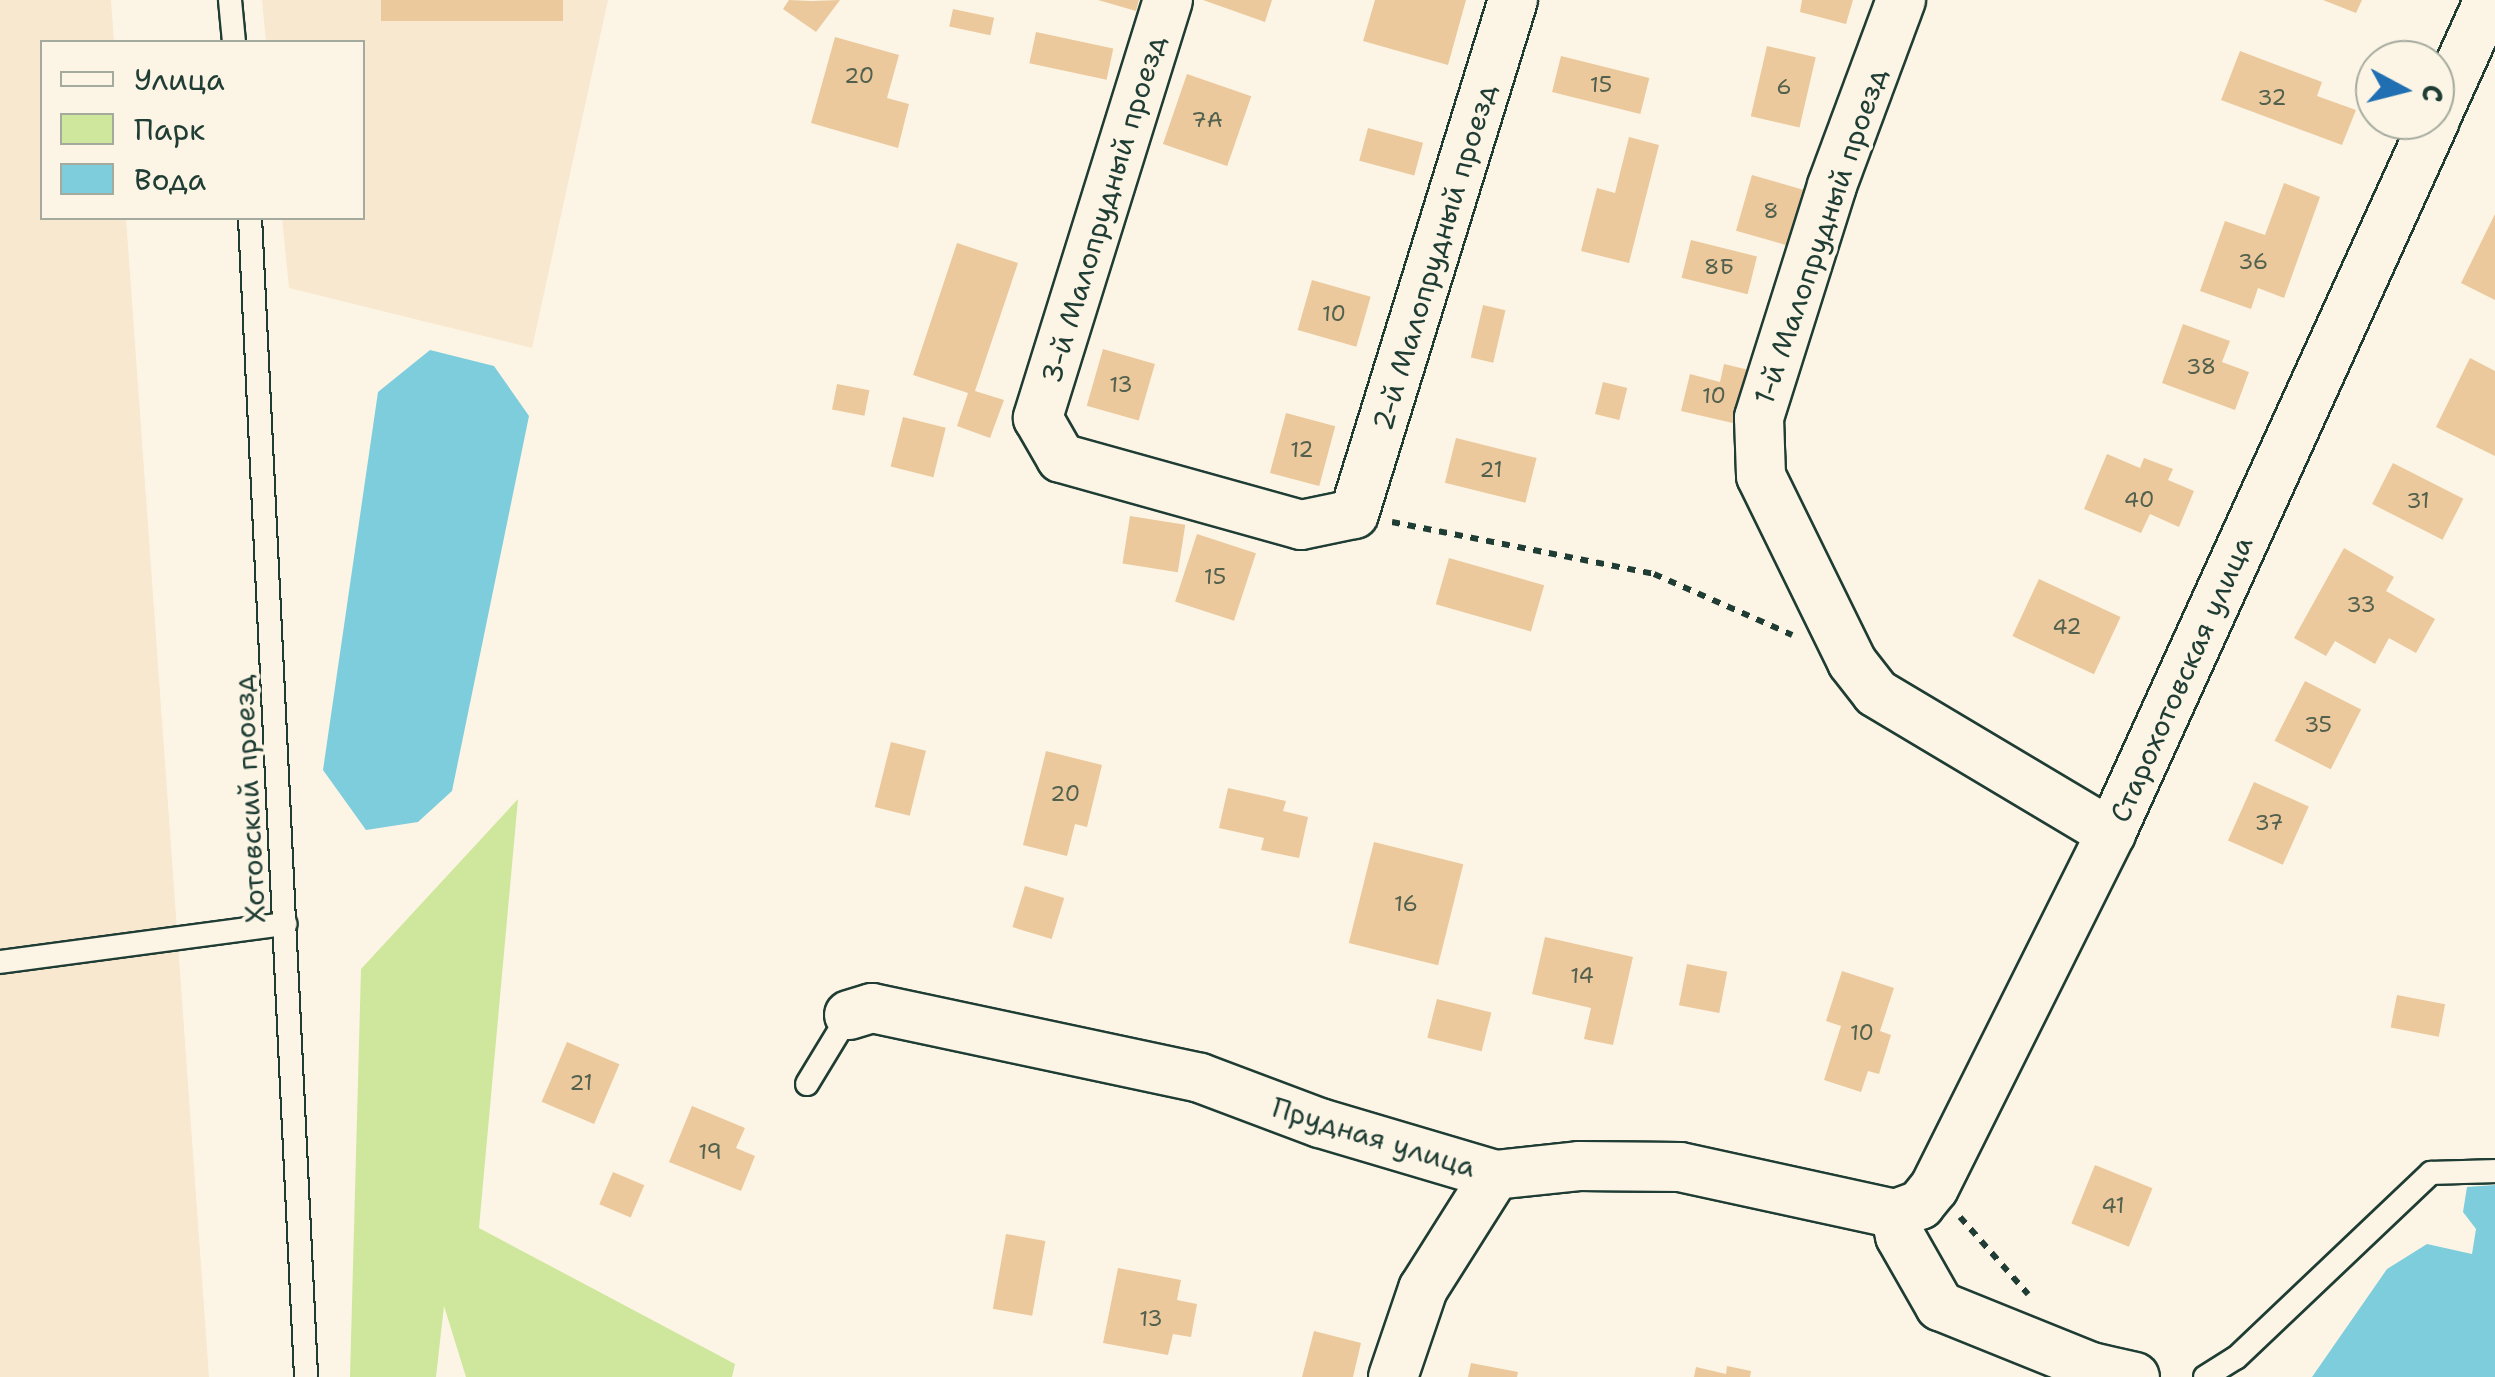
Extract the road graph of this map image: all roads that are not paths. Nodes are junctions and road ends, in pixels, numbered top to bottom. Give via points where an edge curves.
1 (230, 0) edge
2 (1168, 0) edge
3 (1513, 0) edge
4 (1901, 0) edge
5 (2489, 0) edge
6 (234, 40) edge
7 (2455, 76) edge
8 (2426, 140) edge
9 (250, 220) edge
10 (1354, 514) joint
11 (2111, 833) junction
12 (285, 924) junction
13 (0, 962) edge
14 (848, 1014) joint
15 (808, 1084) dead end
16 (2487, 1170) edge
17 (1495, 1174) junction
18 (1895, 1214) junction
19 (306, 1377) edge
20 (1392, 1377) edge
21 (2134, 1377) edge
22 (2205, 1377) edge

1 - 6 lane
2 - 10 street, 3-й Малопрудный проезд via 1038,418 1061,458 1301,525
3 - 10 street, 2-й Малопрудный проезд
4 - 11 street, 1-й Малопрудный проезд via 1832,186 1759,418 1762,476 1852,662 1876,693
5 - 7 street, Старохотовская улица
8 - 11 street, Старохотовская улица
9 - 12 lane, Хотовский проезд
11 - 18 street, Старохотовская улица via 1934,1188 1920,1205
12 - 13 lane
12 - 19 lane, Хотовский проезд
14 - 15 lane
14 - 17 street, Прудная улица via 872,1008 1200,1078 1320,1124
16 - 22 lane via 2431,1172 2236,1358
17 - 18 street, Прудная улица via 1680,1167
17 - 20 street via 1423,1288
18 - 21 street via 1900,1236 1940,1306

